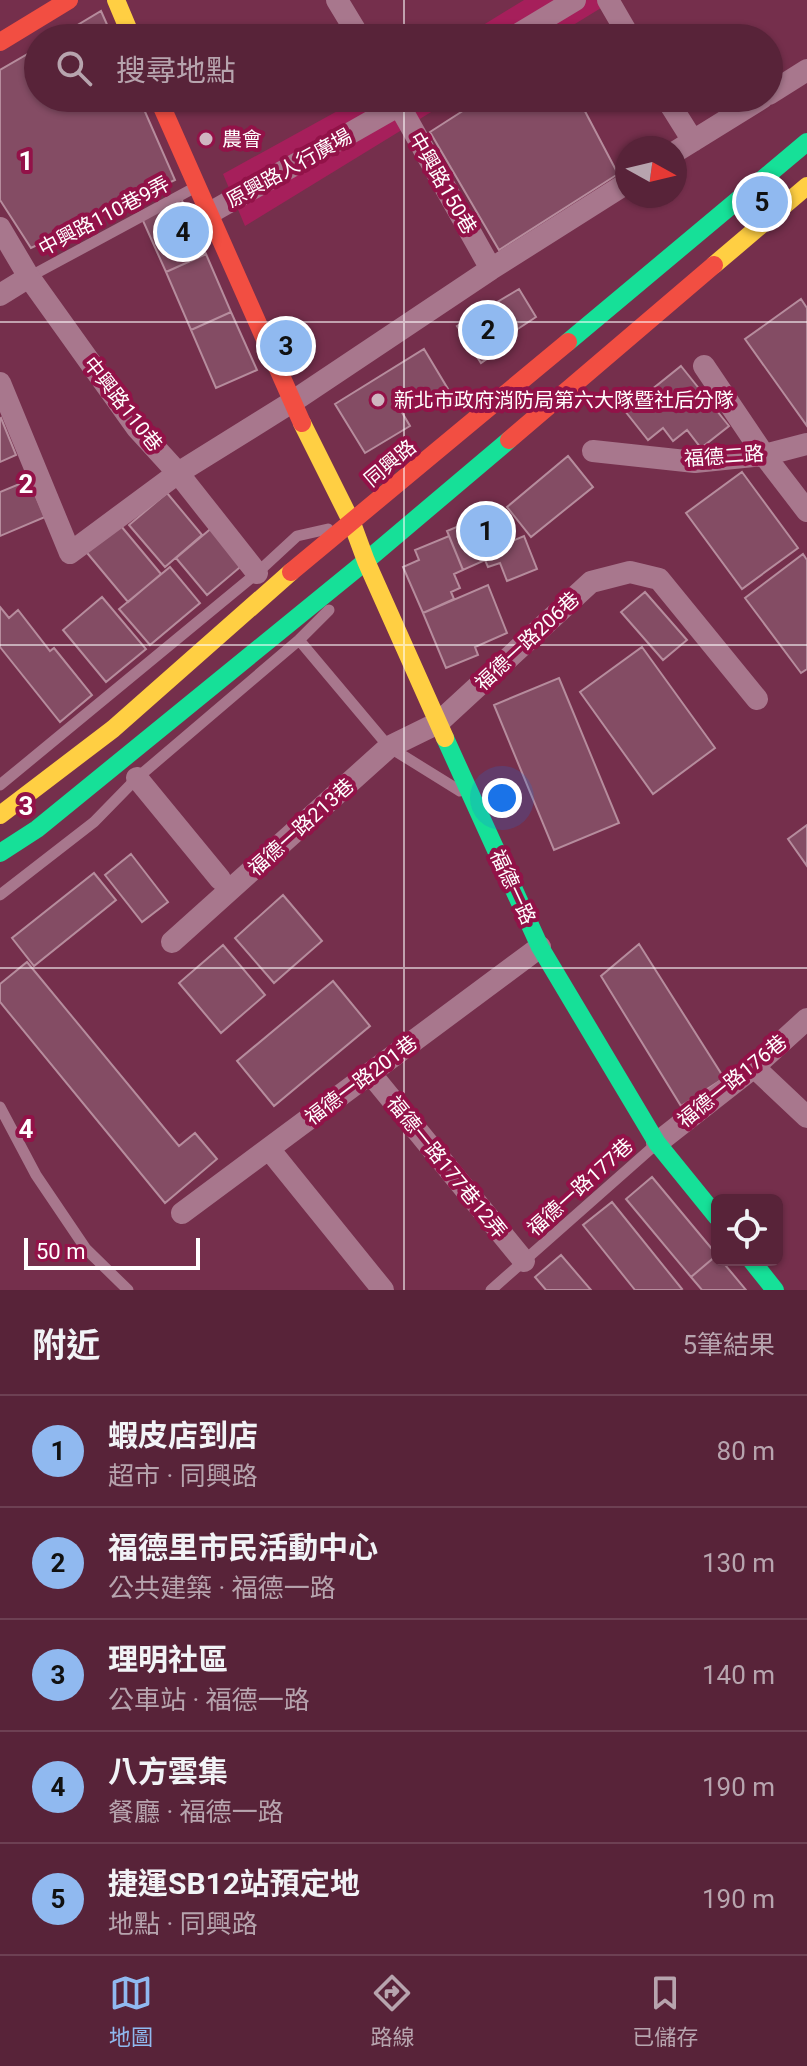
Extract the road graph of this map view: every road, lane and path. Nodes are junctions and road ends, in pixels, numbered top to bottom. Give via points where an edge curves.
1 (69, 0) edge
2 (116, 0) edge
3 (337, 0) edge
4 (575, 0) edge
5 (608, 0) edge
6 (30, 24) edge
7 (126, 24) edge
8 (352, 24) edge
9 (535, 24) edge
10 (622, 24) edge
11 (24, 27) edge
12 (0, 42) edge
13 (807, 70) edge
14 (783, 85) edge
15 (164, 112) edge
16 (383, 112) edge
17 (408, 112) edge
18 (671, 112) edge
19 (740, 112) edge
20 (680, 136) edge
21 (807, 142) edge
22 (687, 145) edge
23 (807, 186) edge
24 (197, 187) junction
25 (615, 191) edge
26 (208, 214) junction
27 (2, 237) edge
28 (491, 269) junction
29 (29, 277) junction
30 (0, 295) edge
31 (704, 366) dead end
32 (0, 383) edge
33 (292, 402) junction
34 (807, 444) edge
35 (593, 451) dead end
36 (764, 455) junction
37 (178, 473) junction
38 (807, 511) edge
39 (352, 523) junction
40 (366, 561) junction
41 (257, 573) junction
42 (299, 640) junction
43 (757, 699) dead end
44 (438, 723) junction
45 (389, 747) junction
46 (137, 778) junction
47 (0, 785) edge
48 (473, 798) junction
49 (0, 815) edge
50 (0, 853) edge
51 (220, 879) dead end
52 (0, 895) edge
53 (172, 942) dead end
54 (540, 947) junction
55 (807, 1019) edge
56 (754, 1067) junction
57 (370, 1073) junction
58 (0, 1107) edge
59 (807, 1117) edge
60 (657, 1143) junction
61 (269, 1149) junction
62 (711, 1210) edge
63 (182, 1213) dead end
64 (524, 1261) junction
65 (756, 1266) edge
66 (128, 1290) edge
67 (383, 1290) edge
68 (491, 1290) edge
69 (775, 1290) edge

1 - 6 street
2 - 7 street
3 - 8 street
4 - 9 street
5 - 10 street
11 - 12 street
13 - 14 street
15 - 24 street, 福德一路
16 - 26 street, 原興路人行廣場
17 - 28 street, 中興路150巷
18 - 20 street
19 - 22 street
21 - 39 street, 同興路
23 - 40 street
24 - 26 street, 福德一路
24 - 29 lane, 中興路110巷9弄
25 - 28 street
26 - 33 street, 福德一路
27 - 29 street, 中興路110巷
28 - 33 street
29 - 30 street
29 - 37 street, 中興路110巷 via 137,428
31 - 36 street
32 - 37 street via 70,553
33 - 37 street
33 - 39 street, 福德一路
34 - 36 street, 福德二路
35 - 36 street, 福德二路 via 695,462
36 - 38 street
37 - 41 street, 中興路110巷
39 - 40 street, 福德一路
39 - 41 lane via 297,536
39 - 49 street, 同興路 via 275,584 113,729
40 - 42 lane via 336,603
40 - 44 street, 福德一路
40 - 50 street via 37,829
41 - 47 lane
42 - 45 lane
42 - 46 lane
43 - 44 street, 福德一路206巷 via 659,579 630,572 591,582
44 - 45 street, 福德一路213巷
44 - 48 street, 福德一路
45 - 48 lane
45 - 53 street, 福德一路213巷
46 - 51 street
46 - 52 lane via 94,822
48 - 54 street, 福德一路
54 - 57 street, 福德一路201巷
54 - 60 street, 福德一路
55 - 56 street, 福德一路176巷
56 - 59 street
56 - 60 street, 福德一路176巷
57 - 61 street, 福德一路201巷
57 - 64 street, 福德一路177巷12弄
58 - 66 lane via 36,1175 86,1249
60 - 62 street, 福德一路
60 - 64 lane, 福德一路177巷
61 - 63 street, 福德一路201巷
61 - 67 street
64 - 68 lane, 福德一路177巷
65 - 69 street

